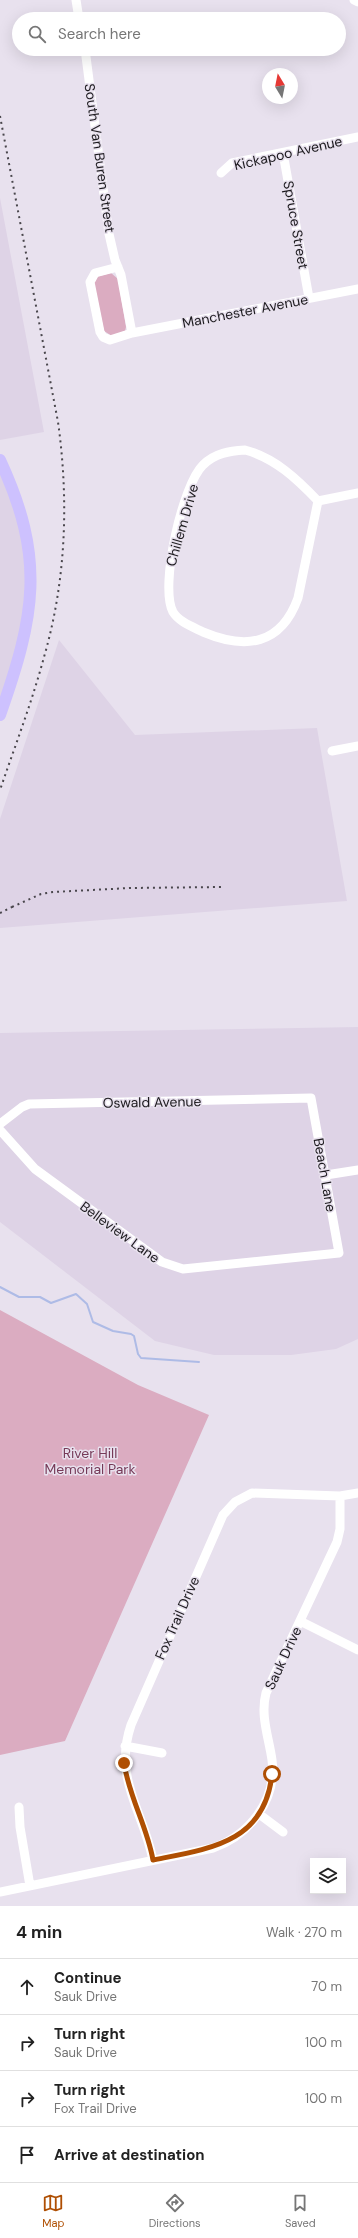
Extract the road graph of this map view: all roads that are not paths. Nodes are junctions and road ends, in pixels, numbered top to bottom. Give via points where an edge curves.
1 (76, 0) edge
2 (354, 0) edge
3 (358, 2) edge
4 (78, 12) edge
5 (86, 56) edge
6 (358, 137) edge
7 (283, 153) junction
8 (221, 173) dead end
9 (118, 267) junction
10 (358, 289) edge
11 (309, 298) junction
12 (132, 333) junction
13 (0, 460) edge
14 (358, 493) edge
15 (318, 501) junction
16 (0, 716) edge
17 (358, 746) edge
18 (332, 751) dead end
19 (311, 1098) joint
20 (0, 1124) edge
21 (0, 1130) edge
22 (358, 1170) edge
23 (326, 1175) junction
24 (339, 1253) joint
25 (358, 1493) edge
26 (340, 1496) junction
27 (300, 1621) junction
28 (358, 1650) edge
29 (125, 1746) junction
30 (162, 1753) dead end
31 (19, 1807) dead end
32 (259, 1814) junction
33 (283, 1832) dead end
34 (153, 1860) junction
35 (30, 1886) junction
36 (0, 1892) edge

1 - 4 street
2 - 3 street
5 - 9 street, South Van Buren Street via 102,192
6 - 7 street, Kickapoo Avenue
7 - 8 street, Kickapoo Avenue via 232,163
7 - 11 street, Spruce Street
9 - 12 street, South Van Buren Street
9 - 12 street via 98,271 91,279 100,332 103,337 110,340
10 - 11 street, Manchester Avenue
11 - 12 street, Manchester Avenue
13 - 16 main road via 24,522 32,584 26,629
14 - 15 street
15 - 15 street, Chillem Drive via 298,598 293,613 285,625 260,639 232,641 196,629 174,613 167,590 170,562 189,491 203,465 221,454 232,451 245,450 261,454 275,462
17 - 18 street
19 - 20 street, Oswald Avenue via 29,1104
19 - 23 street, Beach Lane
21 - 24 street, Belleview Lane via 35,1169 171,1267 183,1269
22 - 23 street
23 - 24 street, Beach Lane
25 - 26 street, Fox Trail Drive
26 - 27 street, Sauk Drive via 340,1529 337,1542
26 - 29 street, Fox Trail Drive via 257,1493 243,1496 228,1508 219,1522 134,1718
27 - 28 street
27 - 32 street, Sauk Drive via 264,1700 272,1774 268,1796
29 - 30 street
29 - 34 street, Fox Trail Drive via 126,1781 146,1829
31 - 35 street
32 - 33 street
32 - 34 street, Sauk Drive via 243,1832 222,1844
34 - 35 street, Sauk Drive
35 - 36 street, Sauk Drive

